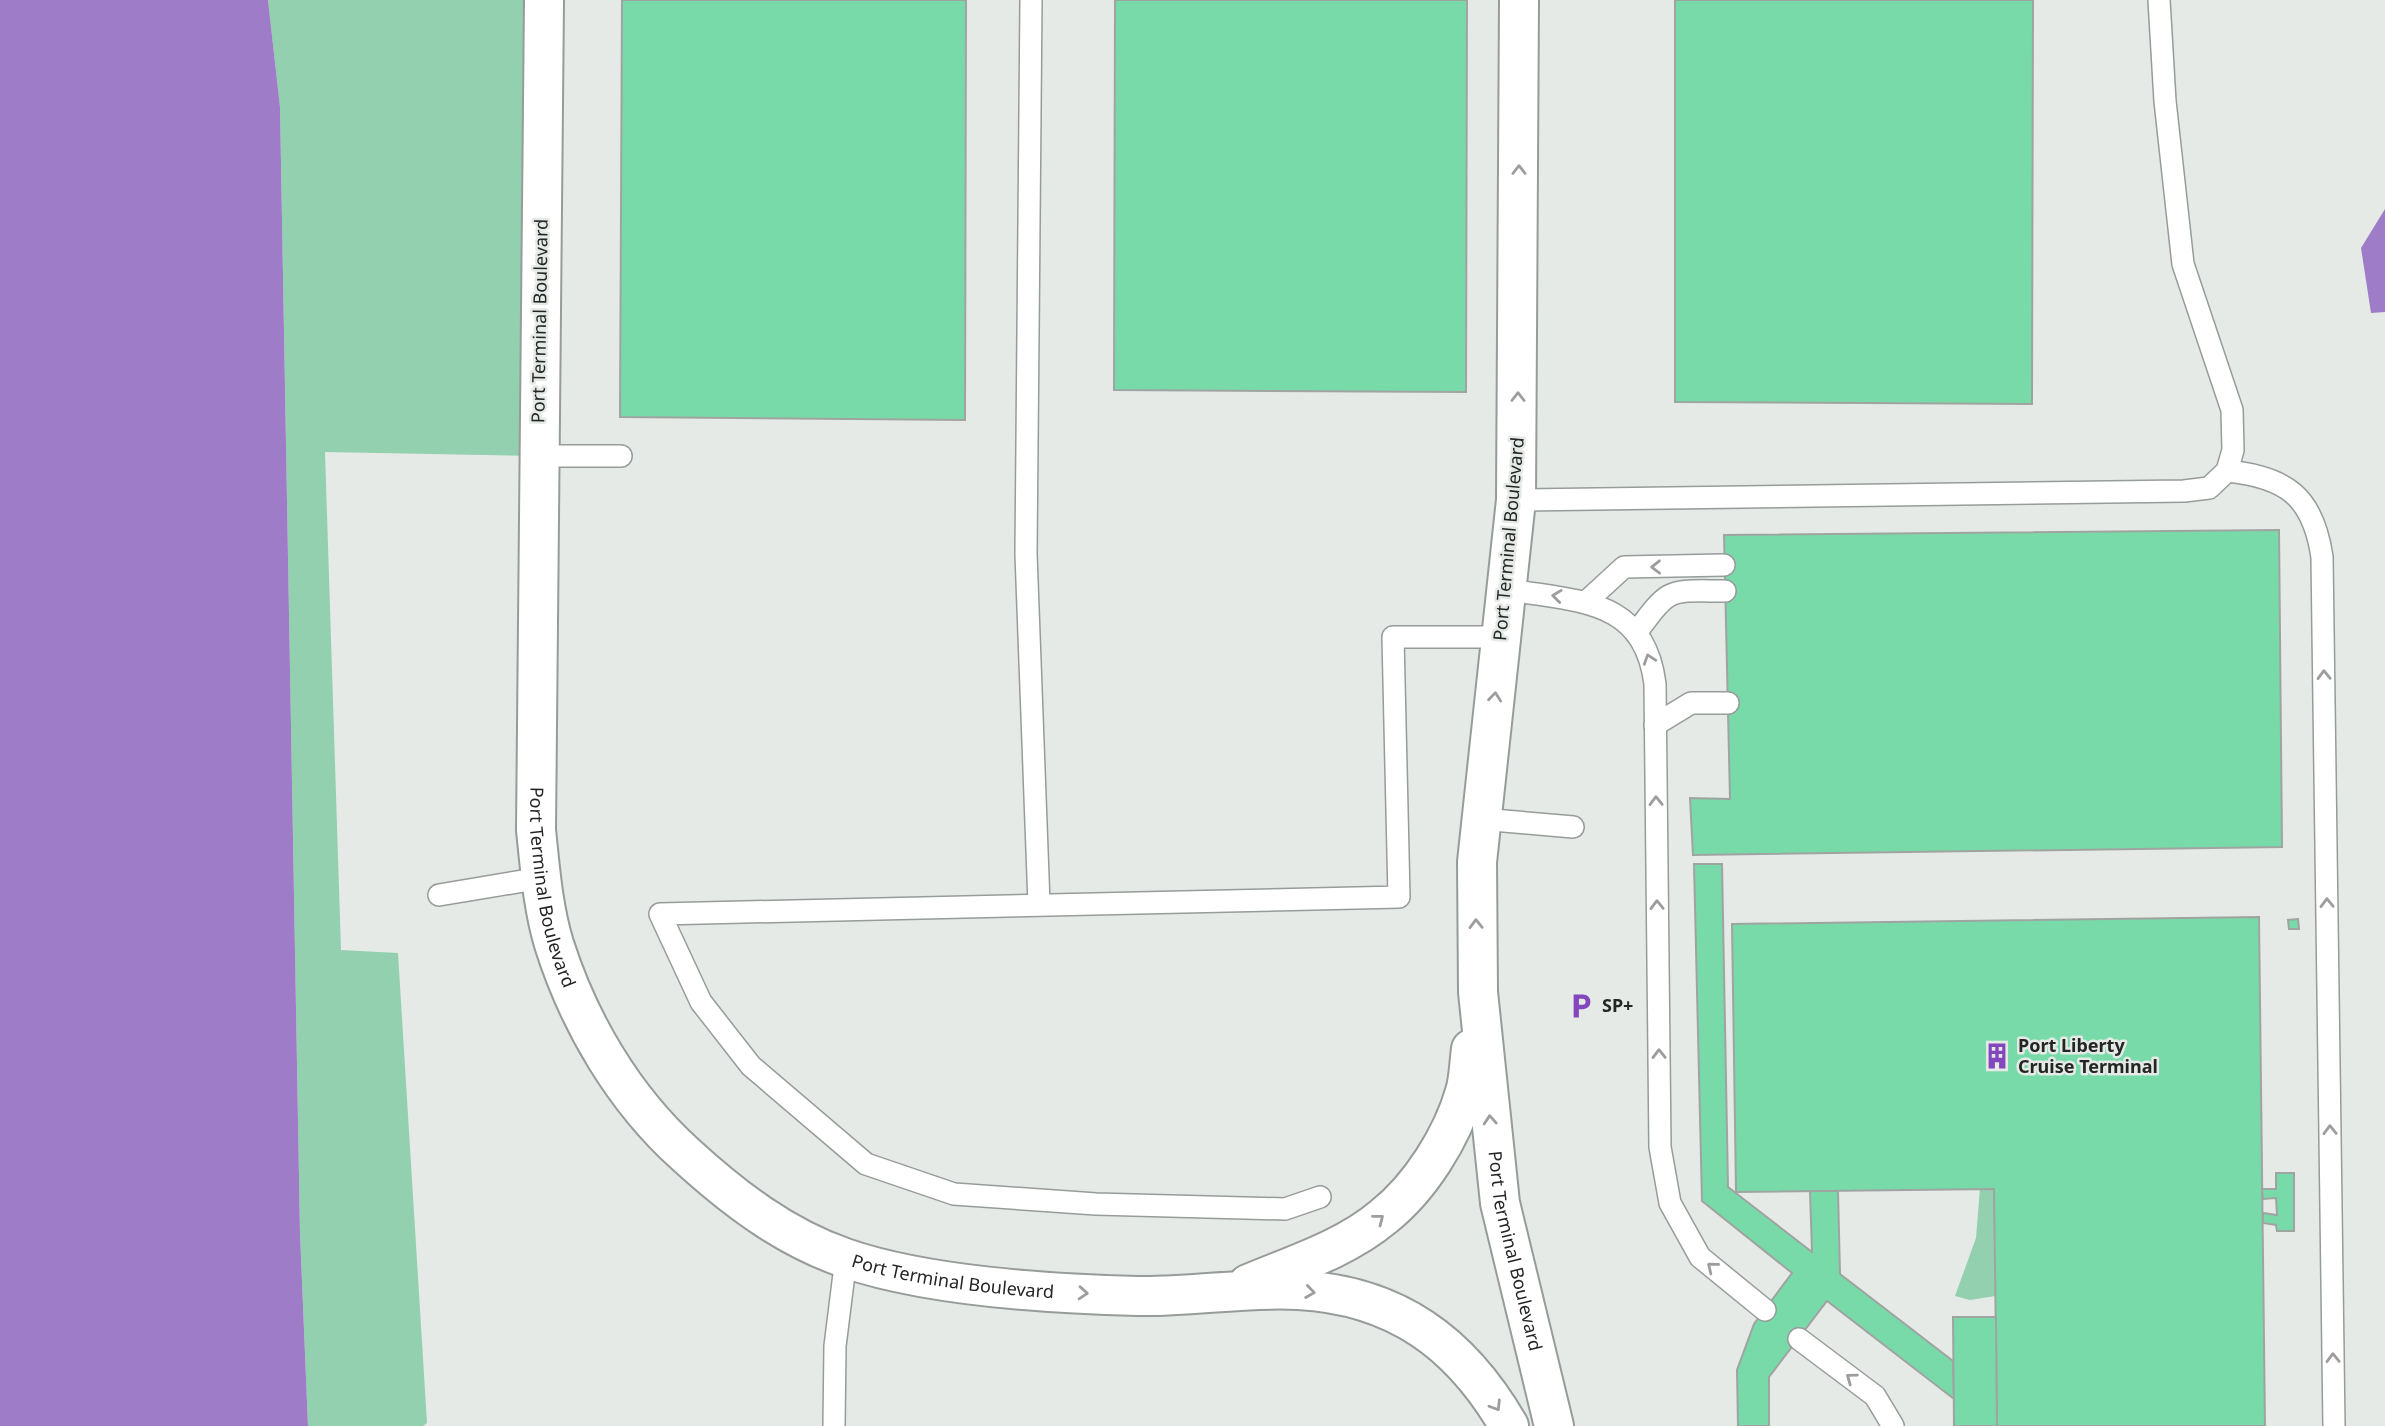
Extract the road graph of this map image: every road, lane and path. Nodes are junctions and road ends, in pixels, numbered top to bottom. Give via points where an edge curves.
1 (544, 0) edge
2 (1031, 0) edge
3 (1519, 0) edge
4 (2159, 0) edge
5 (539, 456) junction
6 (621, 456) dead end
7 (2227, 471) junction
8 (1516, 500) junction
9 (1724, 565) dead end
10 (1506, 589) junction
11 (1725, 591) dead end
12 (1587, 601) junction
13 (1636, 633) junction
14 (1501, 637) junction
15 (1728, 703) dead end
16 (1656, 725) junction
17 (1481, 819) junction
18 (1573, 827) dead end
19 (541, 878) junction
20 (439, 895) dead end
21 (1039, 904) junction
22 (1478, 992) junction
23 (1320, 1196) dead end
24 (846, 1258) junction
25 (1230, 1291) junction
26 (1765, 1310) dead end
27 (1799, 1339) dead end
28 (834, 1426) edge
29 (1508, 1426) edge
30 (1554, 1426) edge
31 (1893, 1426) edge
32 (2334, 1426) edge

1 - 5 street, Port Terminal Boulevard
2 - 21 lane via 1026,554
8 -> 3 street, Port Terminal Boulevard
4 - 7 lane via 2183,264 2232,410 2233,450
5 - 6 lane
5 - 19 street, Port Terminal Boulevard via 535,730
7 - 8 lane via 2199,491
32 -> 7 lane via 2322,557 2315,524 2296,494 2277,481
8 - 10 street, Port Terminal Boulevard
9 -> 12 lane via 1624,567
12 -> 10 lane
10 - 14 street, Port Terminal Boulevard
11 - 13 lane via 1678,591 1663,597
12 - 13 lane via 1607,608
16 -> 13 lane via 1653,668
17 -> 14 street, Port Terminal Boulevard
14 - 21 lane via 1393,637 1399,897
15 - 16 lane via 1691,703
26 -> 16 lane via 1700,1257 1670,1203 1660,1147
17 - 18 lane
22 -> 17 street, Port Terminal Boulevard via 1476,897
19 - 20 lane
19 - 24 street, Port Terminal Boulevard via 554,943 578,1004 615,1072 648,1117 739,1200 798,1239
21 - 23 lane via 660,915 701,1002 751,1066 866,1164 954,1194 1285,1209
25 -> 22 street, Port Terminal Boulevard via 1361,1232 1406,1194 1458,1115 1466,1089
30 -> 22 street, Port Terminal Boulevard via 1500,1203
24 -> 25 street, Port Terminal Boulevard via 920,1276 1077,1293 1138,1296
24 - 28 lane via 835,1346
25 -> 29 street, Port Terminal Boulevard via 1324,1294 1377,1306 1412,1321 1441,1340 1466,1365
31 -> 27 lane via 1875,1396

